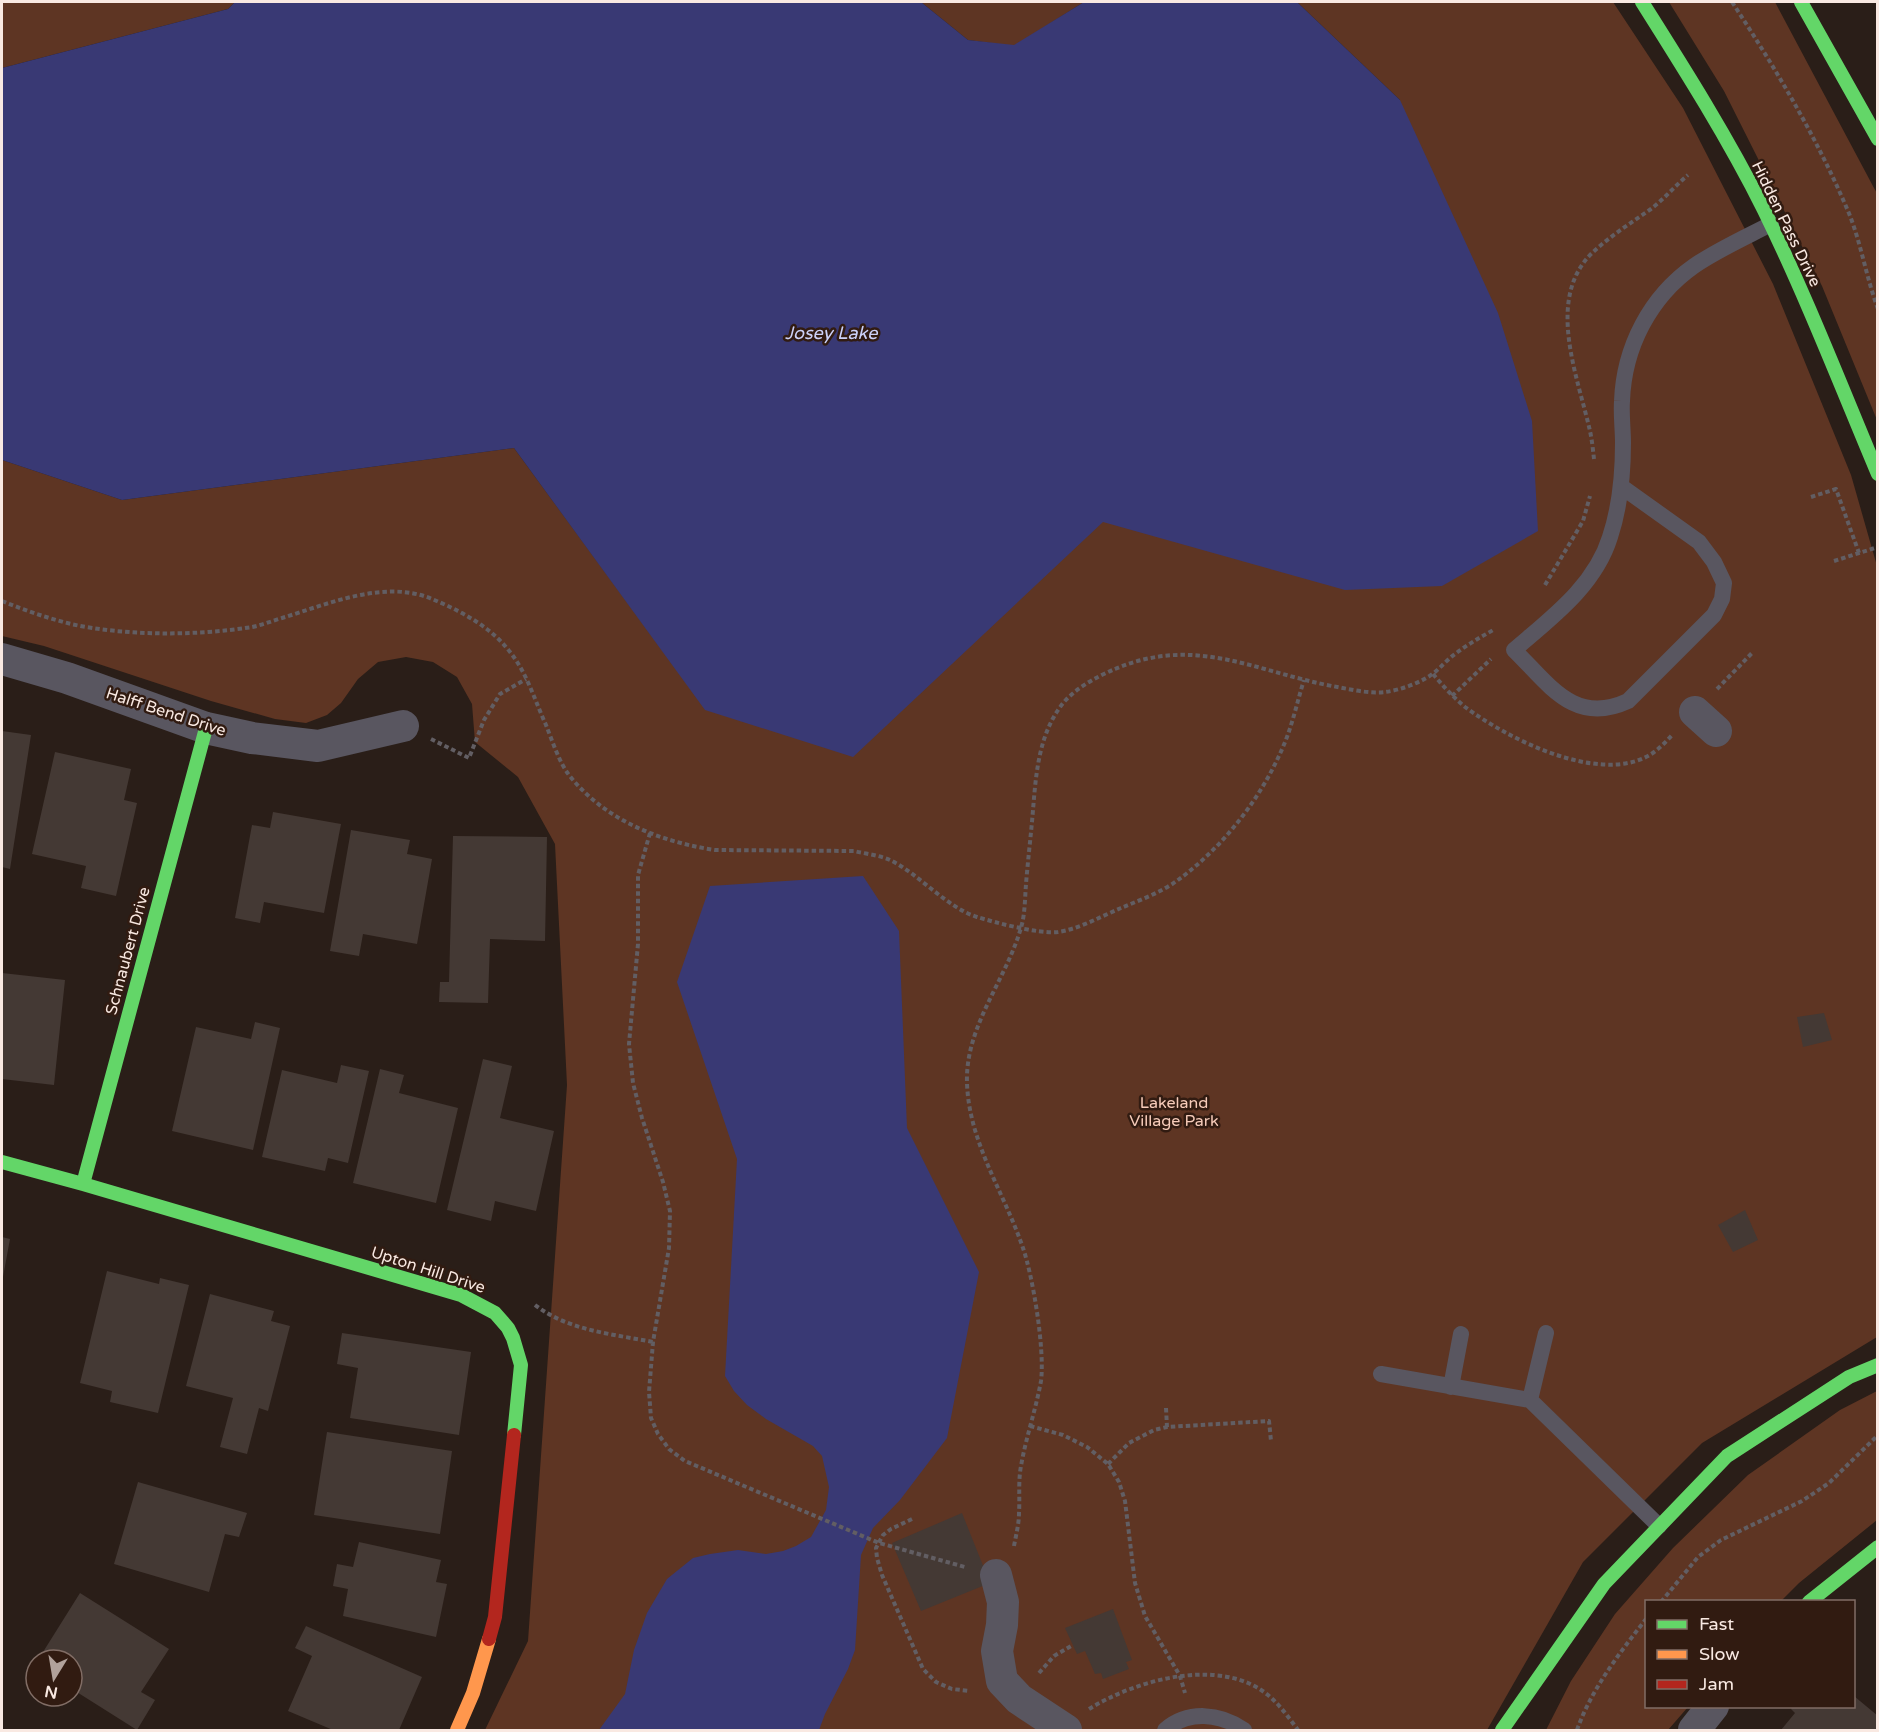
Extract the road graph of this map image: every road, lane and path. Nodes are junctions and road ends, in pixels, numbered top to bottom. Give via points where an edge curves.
1 (1642, 2) edge
2 (1732, 2) edge
3 (1801, 2) edge
4 (1878, 139) edge
5 (1688, 175) dead end
6 (1771, 224) junction
7 (1878, 309) edge
8 (1595, 464) dead end
9 (1878, 474) edge
10 (1622, 487) junction
11 (1592, 489) dead end
12 (1810, 497) dead end
13 (1878, 548) edge
14 (1859, 553) junction
15 (1834, 561) dead end
16 (1544, 587) dead end
17 (2, 601) edge
18 (1498, 628) dead end
19 (1514, 650) junction
20 (2, 659) edge
21 (526, 679) junction
22 (1304, 680) junction
23 (1452, 696) dead end
24 (403, 726) joint
25 (206, 728) junction
26 (650, 833) junction
27 (1021, 927) junction
28 (2, 1162) edge
29 (82, 1184) junction
30 (528, 1299) dead end
31 (1546, 1333) dead end
32 (1461, 1334) dead end
33 (653, 1342) junction
34 (1878, 1365) edge
35 (1381, 1374) dead end
36 (1451, 1387) junction
37 (1530, 1400) junction
38 (1166, 1408) dead end
39 (1030, 1426) junction
40 (1167, 1427) junction
41 (1878, 1435) edge
42 (1271, 1441) dead end
43 (1108, 1464) junction
44 (912, 1519) dead end
45 (1659, 1526) junction
46 (879, 1543) junction
47 (1878, 1546) edge
48 (996, 1575) junction
49 (1662, 1600) edge
50 (1811, 1600) edge
51 (1645, 1622) edge
52 (1073, 1645) dead end
53 (1011, 1690) junction
54 (1712, 1708) edge
55 (1192, 1717) junction
56 (457, 1731) edge
57 (1066, 1731) edge
58 (1165, 1731) edge
59 (1244, 1731) edge
60 (1502, 1731) edge
61 (1577, 1731) edge
62 (1694, 1731) edge

1 - 6 street, Hidden Pass Drive via 1699,91
2 - 7 path via 1820,150 1849,214
3 - 4 street
5 - 8 path via 1590,255 1571,289 1569,341
6 - 9 street, Hidden Pass Drive
6 - 10 lane via 1696,265 1670,285 1651,308 1628,362 1622,400
10 - 19 lane via 1610,538 1593,572 1570,601
10 - 19 lane via 1699,542 1714,561 1724,583 1714,615 1628,701 1614,708 1579,707 1564,699
11 - 16 path via 1583,521
12 - 14 path via 1836,489
13 - 14 path
14 - 15 path
17 - 21 path via 71,624 132,633 207,632 254,627 374,592 406,593 429,597 490,630 511,653
18 - 22 path via 1471,642 1433,674 1384,692
19 - 23 path via 1494,656
20 - 25 street, Halff Bend Drive
21 - 24 path via 500,693 483,720 469,758
21 - 26 path via 568,774 594,800
22 - 27 path via 1287,736 1262,789 1209,854 1178,881 1071,929 1057,932
22 - 27 path via 1236,661 1180,654 1116,669 1065,700 1052,720 1036,772
24 - 25 street, Halff Bend Drive via 318,746
25 - 29 street, Schnaubert Drive
26 - 27 path via 715,850 854,851 873,855 891,861 975,916
26 - 33 path via 638,875 638,944 629,1044 633,1083 670,1211 669,1248
27 - 39 path via 976,1033 967,1078 976,1136 1023,1249 1033,1292 1041,1345 1041,1378
28 - 29 street, Upton Hill Drive
29 - 56 street, Upton Hill Drive via 461,1295 489,1307 506,1324 517,1343 521,1365 495,1617 473,1693
30 - 33 path via 566,1323
31 - 37 lane
32 - 36 lane
33 - 46 path via 651,1419 669,1449 685,1461
34 - 45 street via 1849,1377 1727,1456
35 - 36 lane
36 - 37 lane
37 - 45 lane
38 - 40 path
39 - 43 path via 1063,1435
39 - 48 path via 1020,1468 1016,1566
40 - 42 path via 1269,1421
40 - 43 path via 1140,1436
41 - 49 path via 1829,1483 1802,1501 1721,1540 1698,1557
43 - 55 path via 1125,1501 1135,1582 1145,1616 1180,1676
44 - 46 path via 891,1529
45 - 60 street via 1604,1584
46 - 48 path
46 - 53 path via 876,1558 923,1669 936,1682 952,1689
47 - 50 street
48 - 53 street via 1003,1602 997,1651
51 - 61 path via 1597,1687
52 - 53 path
53 - 57 street
54 - 62 street
55 - 58 lane
55 - 59 lane via 1213,1716 1233,1722

